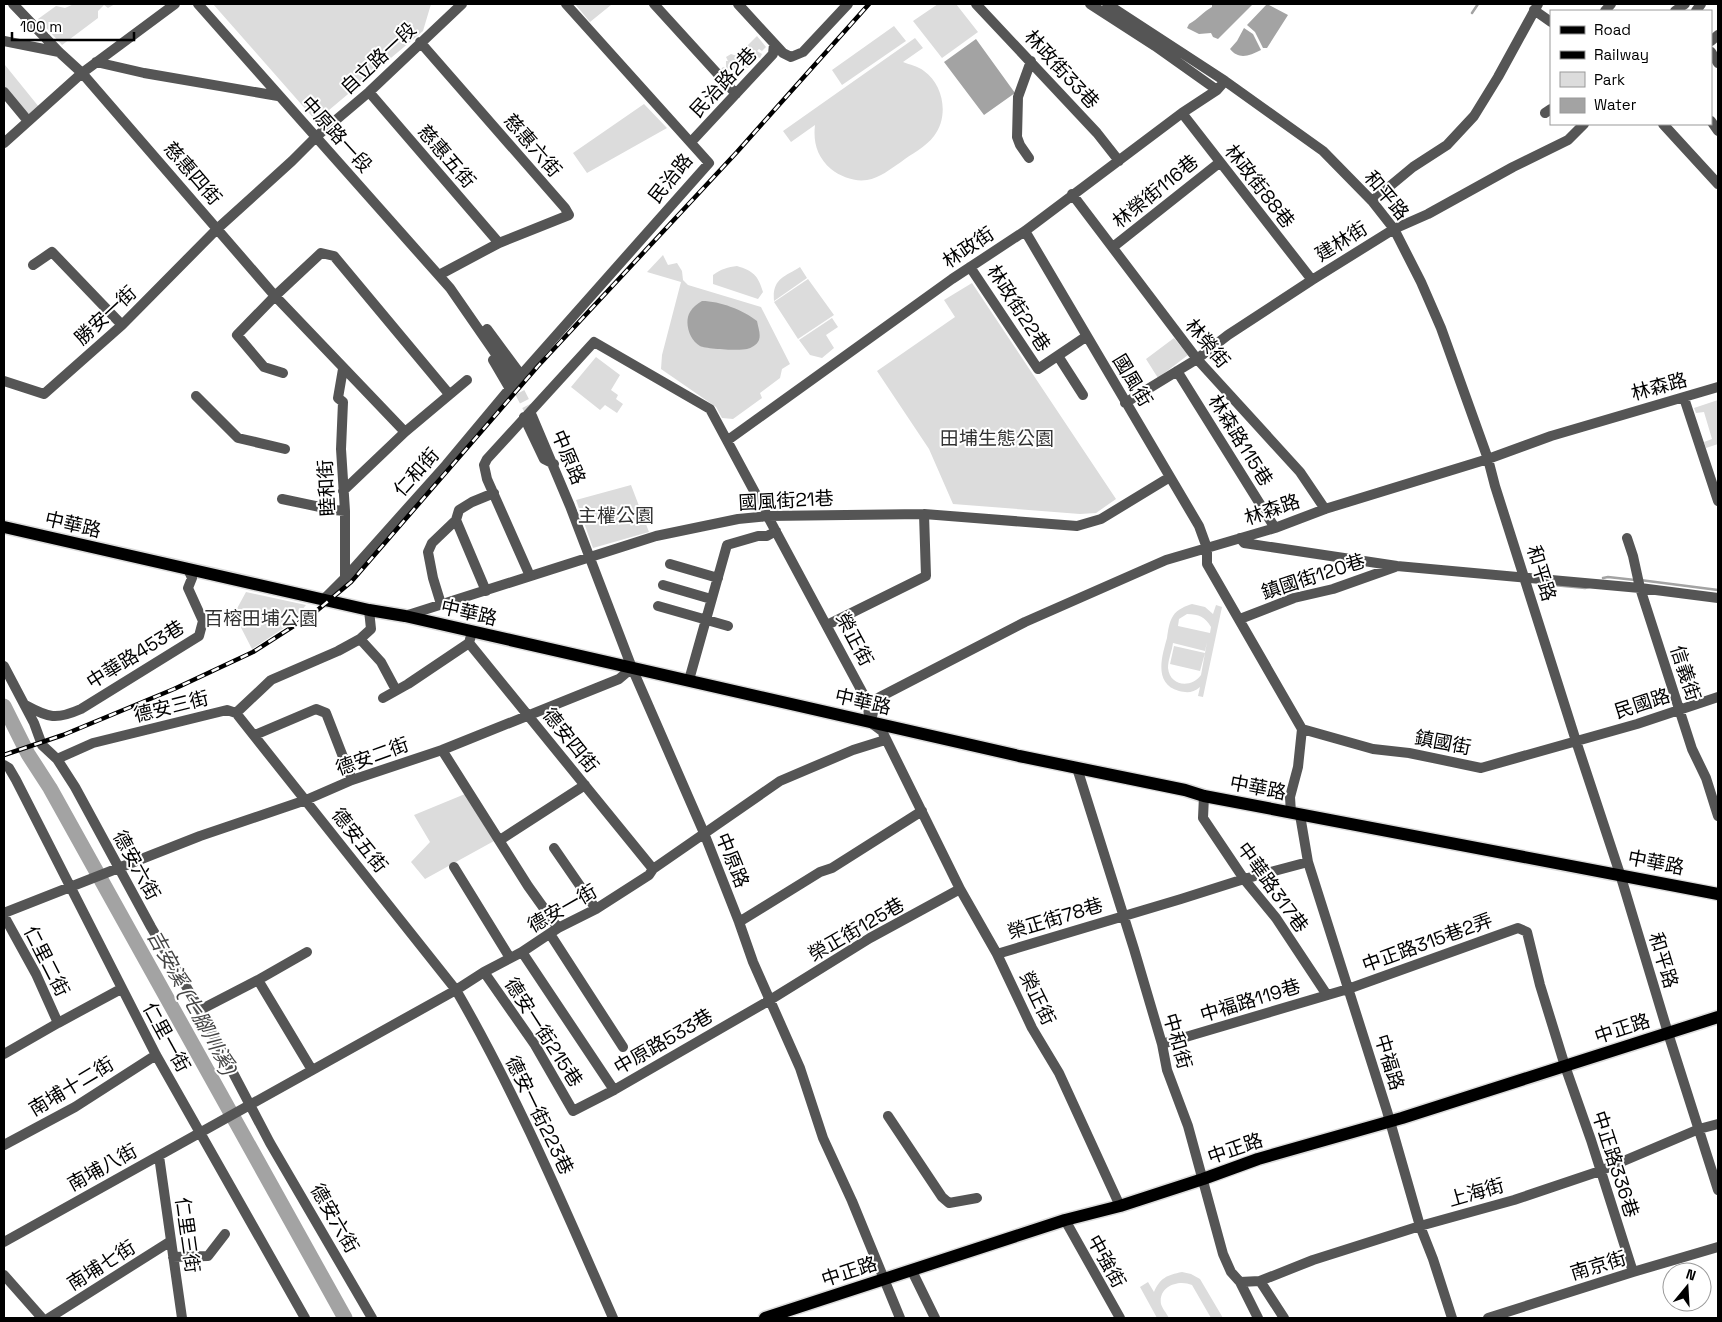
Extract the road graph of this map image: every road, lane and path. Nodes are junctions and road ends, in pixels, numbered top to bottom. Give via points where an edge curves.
1 (13, 4) edge
2 (175, 4) edge
3 (198, 4) edge
4 (462, 4) edge
5 (566, 4) edge
6 (654, 4) edge
7 (738, 4) edge
8 (848, 4) edge
9 (976, 4) edge
10 (1090, 4) edge
11 (1107, 4) edge
12 (1536, 7) edge
13 (1550, 21) edge
14 (4, 41) edge
15 (420, 42) junction
16 (774, 44) junction
17 (59, 52) junction
18 (1031, 61) junction
19 (96, 62) junction
20 (82, 73) junction
21 (1225, 81) junction
22 (1217, 90) junction
23 (4, 92) edge
24 (369, 92) junction
25 (736, 94) junction
26 (278, 96) junction
27 (1182, 113) junction
28 (28, 121) junction
29 (1583, 125) edge
30 (1664, 125) edge
31 (317, 136) junction
32 (691, 142) junction
33 (4, 143) edge
34 (1029, 158) dead end
35 (1119, 161) junction
36 (1219, 162) junction
37 (1716, 177) edge
38 (1072, 194) junction
39 (1372, 201) junction
40 (217, 229) junction
41 (1394, 229) junction
42 (1025, 231) junction
43 (499, 243) junction
44 (1113, 247) junction
45 (33, 265) dead end
46 (970, 267) junction
47 (439, 275) junction
48 (1312, 280) junction
49 (275, 296) junction
50 (122, 324) junction
51 (1087, 336) junction
52 (1058, 356) junction
53 (1196, 359) junction
54 (343, 369) junction
55 (1177, 371) junction
56 (283, 373) dead end
57 (467, 380) dead end
58 (4, 381) edge
59 (515, 381) junction
60 (1718, 387) edge
61 (449, 394) junction
62 (1083, 395) dead end
63 (196, 396) dead end
64 (1684, 398) junction
65 (1125, 403) junction
66 (531, 413) junction
67 (405, 432) junction
68 (728, 440) junction
69 (285, 449) dead end
70 (1488, 459) junction
71 (1170, 476) junction
72 (343, 490) junction
73 (494, 493) junction
74 (282, 499) dead end
75 (1718, 501) edge
76 (1325, 509) junction
77 (345, 511) junction
78 (924, 514) junction
79 (768, 516) junction
80 (456, 520) junction
81 (4, 528) edge
82 (1274, 528) junction
83 (776, 531) junction
84 (1240, 538) junction
85 (1627, 538) dead end
86 (1208, 548) junction
87 (590, 557) junction
88 (670, 564) dead end
89 (1397, 566) junction
90 (188, 569) junction
91 (530, 576) junction
92 (1525, 577) junction
93 (345, 578) junction
94 (718, 578) junction
95 (1638, 583) junction
96 (663, 585) dead end
97 (486, 591) junction
98 (1718, 598) edge
99 (324, 599) junction
100 (711, 599) junction
101 (441, 604) junction
102 (658, 606) dead end
103 (369, 610) junction
104 (405, 616) junction
105 (1240, 619) junction
106 (705, 620) junction
107 (826, 625) junction
108 (728, 626) dead end
109 (471, 638) junction
110 (360, 639) junction
111 (4, 666) edge
112 (632, 668) junction
113 (689, 680) junction
114 (396, 690) junction
115 (1718, 697) edge
116 (383, 698) dead end
117 (24, 704) junction
118 (1680, 709) junction
119 (236, 713) junction
120 (527, 715) junction
121 (870, 722) junction
122 (1302, 729) junction
123 (255, 734) junction
124 (885, 740) junction
125 (1576, 741) junction
126 (442, 750) junction
127 (57, 759) junction
128 (6, 766) edge
129 (1077, 768) junction
130 (352, 780) junction
131 (585, 785) junction
132 (1204, 796) junction
133 (306, 800) junction
134 (922, 811) junction
135 (1296, 814) junction
136 (1718, 816) edge
137 (704, 834) junction
138 (500, 840) junction
139 (554, 848) dead end
140 (1308, 862) junction
141 (454, 866) dead end
142 (119, 868) junction
143 (653, 868) junction
144 (1620, 874) junction
145 (1244, 879) junction
146 (70, 888) junction
147 (960, 889) junction
148 (1718, 894) edge
149 (596, 909) junction
150 (4, 914) edge
151 (1123, 916) junction
152 (740, 922) junction
153 (1518, 928) joint
154 (554, 931) junction
155 (307, 952) dead end
156 (522, 952) junction
157 (997, 954) junction
158 (510, 958) junction
159 (484, 972) junction
160 (258, 980) junction
161 (121, 989) junction
162 (1348, 989) junction
163 (456, 990) junction
164 (1327, 995) junction
165 (770, 1000) junction
166 (200, 1010) junction
167 (1718, 1017) edge
168 (58, 1023) junction
169 (1668, 1033) junction
170 (1162, 1044) junction
171 (623, 1047) dead end
172 (4, 1054) edge
173 (156, 1055) junction
174 (1565, 1066) junction
175 (312, 1070) junction
176 (614, 1090) junction
177 (251, 1104) junction
178 (573, 1111) joint
179 (888, 1116) dead end
180 (217, 1122) joint
181 (1390, 1122) junction
182 (1718, 1124) edge
183 (1699, 1129) junction
184 (200, 1131) junction
185 (4, 1145) edge
186 (159, 1156) junction
187 (1600, 1171) junction
188 (1203, 1179) junction
189 (1718, 1190) edge
190 (977, 1198) dead end
191 (1120, 1206) junction
192 (1064, 1220) junction
193 (1420, 1226) junction
194 (225, 1234) dead end
195 (172, 1241) junction
196 (4, 1242) edge
197 (1718, 1247) edge
198 (173, 1257) junction
199 (912, 1270) junction
200 (1633, 1272) junction
201 (4, 1275) edge
202 (884, 1279) junction
203 (1260, 1281) junction
204 (1240, 1282) junction
205 (42, 1318) edge
206 (49, 1318) edge
207 (182, 1318) edge
208 (305, 1318) edge
209 (372, 1318) edge
210 (613, 1318) edge
211 (765, 1318) edge
212 (900, 1318) edge
213 (935, 1318) edge
214 (1120, 1318) edge
215 (1258, 1318) edge
216 (1284, 1318) edge
217 (1452, 1318) edge
218 (1488, 1318) edge

1 - 17 street, 慈惠四街
2 - 19 street
3 - 26 street, 中原路一段
4 - 15 street, 自立路一段
5 - 32 street, 民治路
6 - 25 street
7 - 16 street
8 - 16 street via 803,52 791,57
9 - 18 street, 林政街33巷
10 - 22 street
11 - 21 street, 和平路
12 - 13 street
12 - 39 street via 1474,116 1447,145 1413,167
14 - 17 street
15 - 24 street, 自立路一段
15 - 43 street, 慈惠六街 via 569,215
16 - 25 street, 民治路2巷 via 773,54
17 - 20 street, 慈惠四街
18 - 34 street via 1018,97 1017,127 1020,145
18 - 35 street, 林政街33巷
19 - 20 street
19 - 26 street
20 - 28 street
20 - 40 street, 慈惠四街
21 - 22 street, 林政街
21 - 39 street, 和平路 via 1323,151
22 - 27 street, 林政街
23 - 28 street
24 - 31 street, 自立路一段
24 - 43 street, 慈惠五街
25 - 32 street, 民治路2巷
26 - 31 street, 中原路一段
27 - 35 street, 林政街
27 - 36 street, 林政街88巷
28 - 33 street
29 - 41 street, 建林街 via 1568,140
30 - 37 street
31 - 40 street, 自立路一段
31 - 47 street, 中原路一段
32 - 59 street, 民治路 via 709,163
35 - 38 street, 林政街
36 - 44 street, 林榮街116巷
36 - 48 street, 林政街88巷
38 - 42 street, 林政街
38 - 44 street, 林榮街
39 - 41 street, 和平路
40 - 49 street, 慈惠四街
40 - 50 street, 勝安一街
41 - 48 street, 建林街
41 - 70 street, 和平路 via 1422,282 1441,328
42 - 46 street, 林政街
42 - 51 street, 國風街
43 - 47 street
44 - 53 street, 林榮街
45 - 50 street via 52,252
46 - 52 street, 林政街22巷 via 1038,370
46 - 68 street, 林政街
47 - 59 street, 中原路一段
48 - 53 street, 建林街
49 - 54 street, 慈惠四街
49 - 56 street via 237,335 264,367
49 - 61 street via 321,253 334,256
50 - 58 street, 勝安一街 via 44,394
51 - 52 street
51 - 65 street, 國風街
52 - 62 street
53 - 55 street, 建林街
53 - 76 street, 林榮街 via 1300,472
54 - 67 street, 慈惠四街
54 - 72 street, 睦和街 via 338,398 343,402
55 - 65 street, 建林街
55 - 82 street, 林森路115巷
57 - 61 street
59 - 93 street, 仁和街 via 446,465
60 - 64 street, 林森路
61 - 67 street
63 - 69 street via 238,438
64 - 70 street, 林森路 via 1612,417
64 - 75 street
65 - 71 street, 國風街
66 - 68 street, 榮正街 via 594,342 710,409
66 - 73 street via 484,465
66 - 87 street, 中原路
67 - 72 street
68 - 79 street, 榮正街
70 - 76 street, 林森路
70 - 92 street, 和平路
71 - 78 street, 國風街21巷 via 1101,519 1077,526
71 - 86 street, 國風街
72 - 77 street, 睦和街
73 - 80 street via 459,510
73 - 91 street
74 - 77 street
76 - 82 street, 林森路
77 - 93 street, 睦和街
78 - 79 street, 國風街21巷
78 - 107 street via 926,576
79 - 83 street, 榮正街
79 - 87 street, 國風街21巷 via 714,523 656,536
80 - 97 street
80 - 101 street via 432,543 428,552
81 - 90 main road, 中華路
82 - 84 street, 林森路
83 - 94 street via 727,545
83 - 107 street, 榮正街
84 - 86 street, 林森路
84 - 89 street via 1244,543
85 - 95 street, 信義街
86 - 105 street via 1207,564
86 - 121 street, 林森路 via 1166,560 1004,633 878,698
87 - 91 street, 國風街21巷
87 - 112 street, 中原路
88 - 94 street
89 - 92 street
89 - 105 street, 鎮國街120巷 via 1333,589 1294,598
90 - 99 main road, 中華路
90 - 117 street, 中華路453巷 via 192,578 188,588 203,621 199,636 68,715 57,718
91 - 97 street, 國風街21巷
92 - 95 street
92 - 125 street, 和平路
93 - 99 street
94 - 100 street
95 - 98 street
95 - 118 street, 信義街
96 - 100 street
97 - 101 street, 國風街21巷
99 - 103 main road, 中華路
100 - 106 street
101 - 104 street, 國風街21巷
102 - 106 street
103 - 104 main road, 中華路
103 - 110 street via 371,629
104 - 109 main road, 中華路
105 - 122 street
106 - 108 street
106 - 113 street
107 - 121 street, 榮正街 via 867,701
109 - 112 main road, 中華路
109 - 114 street
109 - 120 street, 德安四街
110 - 114 street via 381,662
110 - 119 street, 德安三街 via 271,680
111 - 117 street, 德安六街
112 - 113 main road, 中華路
112 - 120 street, 德安二街 via 619,679
112 - 137 street, 中原路
113 - 121 main road, 中華路
114 - 116 street
115 - 118 street, 民國路
117 - 127 street, 德安六街 via 42,745
118 - 125 street, 民國路
118 - 136 street, 信義街
119 - 123 street, 德安五街
119 - 127 street, 德安三街 via 227,710 93,743
120 - 126 street, 德安二街
120 - 131 street, 德安四街
121 - 124 street, 榮正街 via 882,731
121 - 129 main road, 中華路
122 - 125 street, 鎮國街 via 1373,749 1481,768
122 - 135 street via 1298,767 1290,797
123 - 130 street via 316,709 323,710
123 - 133 street, 德安五街
124 - 134 street, 榮正街
124 - 137 street, 德安一街 via 780,781
125 - 144 street, 和平路
126 - 130 street, 德安二街
126 - 138 street
127 - 142 street, 德安六街
128 - 146 street, 仁里一街
129 - 132 main road, 中華路
129 - 151 street, 中和街
130 - 133 street, 德安二街
131 - 138 street
131 - 143 street, 德安四街
132 - 135 main road, 中華路
132 - 145 street, 中華路317巷 via 1203,818
133 - 142 street, 德安二街
133 - 163 street, 德安五街
134 - 147 street, 榮正街
134 - 152 street
135 - 140 street, 中福路
135 - 144 main road, 中華路
137 - 143 street, 德安一街
137 - 152 street, 中原路
138 - 154 street
139 - 149 street
140 - 145 street, 榮正街78巷
140 - 162 street, 中福路
141 - 158 street
142 - 146 street, 德安二街
142 - 166 street, 德安六街
143 - 149 street, 德安一街 via 649,875
144 - 148 main road, 中華路
144 - 169 street, 和平路
145 - 151 street, 榮正街78巷
145 - 164 street, 中華路317巷 via 1276,918
146 - 150 street, 德安二街
146 - 161 street, 仁里一街
147 - 157 street, 榮正街
147 - 165 street, 榮正街125巷 via 870,938
149 - 154 street, 德安一街
150 - 168 street, 仁里二街
151 - 157 street, 榮正街78巷
151 - 170 street, 中和街
152 - 165 street, 中原路
153 - 162 street, 中正路315巷2弄
153 - 174 street, 中正路336巷 via 1527,932 1530,939 1540,985
154 - 156 street, 德安一街
154 - 171 street
155 - 160 street
156 - 158 street, 德安一街
156 - 176 street
157 - 191 street, 榮正街 via 1032,1028 1059,1073
158 - 159 street, 德安一街
159 - 163 street, 德安一街
159 - 178 street, 德安一街215巷 via 535,1045
160 - 166 street
160 - 175 street
161 - 168 street
161 - 173 street, 仁里一街
162 - 164 street, 中福路119巷
162 - 181 street, 中福路
163 - 175 street, 德安一街
163 - 210 street, 德安一街223巷 via 530,1132
164 - 170 street, 中福路119巷
165 - 176 street, 中原路533巷
165 - 202 street, 中原路 via 800,1068 823,1138
166 - 177 street, 德安六街
167 - 169 main road, 中正路
168 - 172 street
169 - 174 main road, 中正路
169 - 183 street, 和平路
170 - 188 street, 中和街 via 1167,1070
173 - 184 street, 仁里一街
173 - 185 street, 南埔十二街 via 75,1107
174 - 181 main road, 中正路
174 - 187 street, 中正路336巷
175 - 177 street, 德安一街
176 - 178 street, 中原路533巷
177 - 180 street, 德安一街
177 - 209 street, 德安六街 via 270,1143
179 - 190 street via 942,1197 949,1203
180 - 184 street, 南埔八街
181 - 188 main road, 中正路 via 1258,1159
181 - 193 street, 中福路
182 - 183 street, 上海街
183 - 187 street, 上海街
183 - 189 street, 和平路
184 - 186 street, 南埔八街
184 - 208 street, 仁里一街
186 - 195 street, 仁里三街
186 - 196 street, 南埔八街
187 - 193 street, 上海街 via 1514,1200
187 - 200 street, 中正路336巷
188 - 191 main road, 中正路
188 - 204 street, 中和街 via 1223,1254 1231,1272
191 - 192 main road, 中正路
192 - 199 main road, 中正路
192 - 214 street, 中強街
193 - 203 street, 上海街 via 1313,1260
193 - 217 street, 中福路
194 - 198 street via 208,1256
195 - 198 street, 仁里三街
195 - 206 street, 南埔七街
197 - 200 street, 南京街
198 - 207 street, 仁里三街
199 - 202 main road, 中正路
199 - 213 street
200 - 218 street, 南京街
201 - 205 street
202 - 211 main road, 中正路
202 - 212 street, 中原路
203 - 204 street, 上海街
203 - 216 street
204 - 215 street, 中和街

